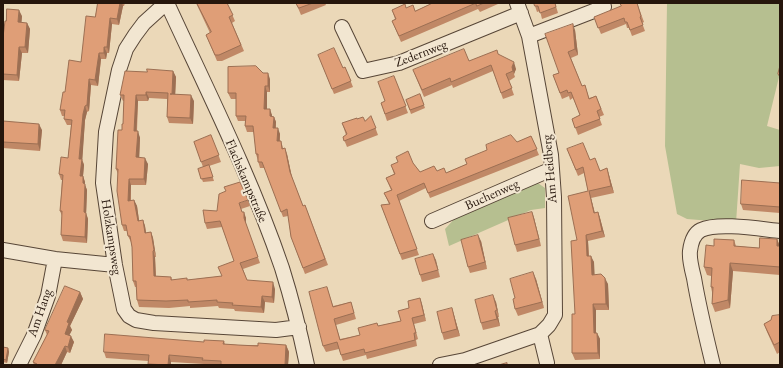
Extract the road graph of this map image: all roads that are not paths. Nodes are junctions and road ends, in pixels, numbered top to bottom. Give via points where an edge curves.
1 (166, 3) edge
2 (603, 3) edge
3 (519, 8) edge
4 (342, 27) dead end
5 (529, 36) junction
6 (552, 169) junction
7 (432, 221) dead end
8 (780, 231) edge
9 (3, 250) edge
10 (55, 260) junction
11 (115, 265) junction
12 (299, 327) junction
13 (540, 334) junction
14 (547, 364) dead end
15 (19, 365) edge
16 (308, 365) edge
17 (440, 365) edge
18 (713, 365) edge

1 - 11 street, Holzkampsweg via 144,23 126,49 114,90 106,132 103,182
1 - 12 street, Flachskampstraße via 249,184 282,268
2 - 5 street via 604,7
3 - 4 street, Zedernweg via 399,63 364,70
3 - 5 street, Am Heidberg
5 - 6 street, Am Heidberg
6 - 7 street, Buchenweg
6 - 13 street, Am Heidberg via 555,315
8 - 18 street via 720,227 699,231 694,237 690,252 699,309
9 - 10 street
10 - 11 street
10 - 15 street, Am Hang via 48,296 34,335
11 - 12 street, Holzkampsweg via 124,309 136,320 276,330
12 - 16 street, Flachskampstraße
13 - 14 street
13 - 17 street via 465,360

